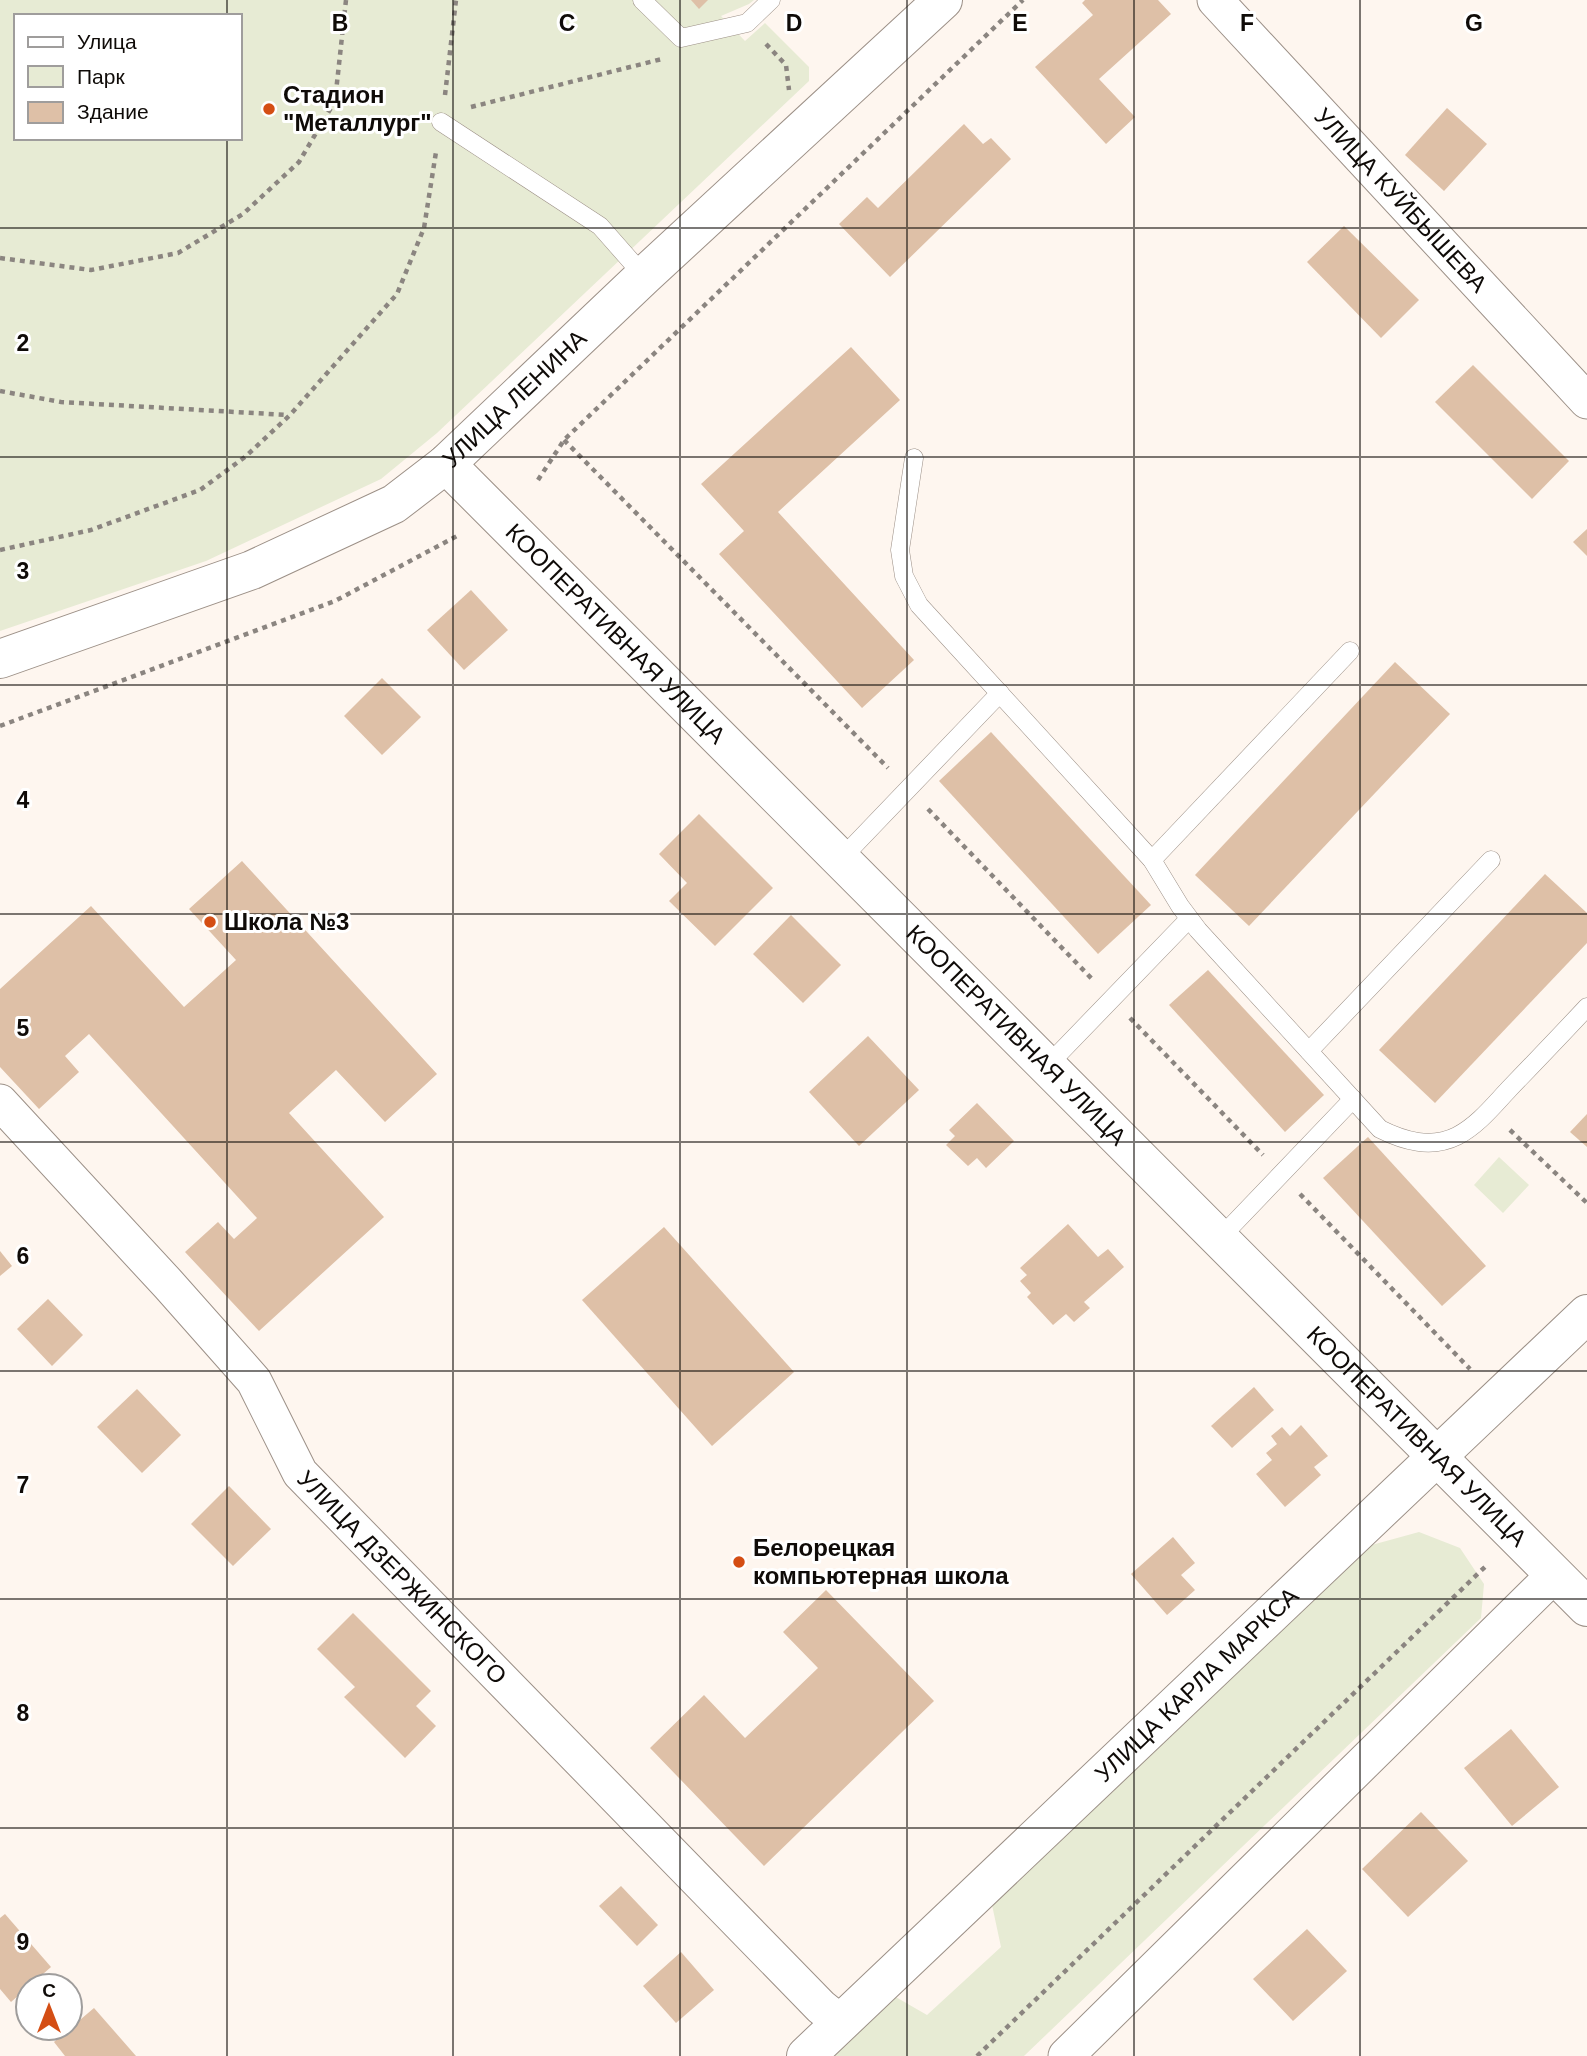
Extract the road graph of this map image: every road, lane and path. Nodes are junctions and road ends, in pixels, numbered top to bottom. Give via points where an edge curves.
1 (346, 0) edge
2 (456, 0) edge
3 (642, 0) edge
4 (771, 0) edge
5 (943, 0) edge
6 (1023, 0) edge
7 (1215, 0) edge
8 (747, 23) junction
9 (664, 58) dead end
10 (790, 94) dead end
11 (442, 118) junction
12 (0, 258) edge
13 (643, 276) junction
14 (0, 391) edge
15 (1587, 401) edge
16 (289, 415) junction
17 (564, 440) junction
18 (914, 458) dead end
19 (446, 464) junction
20 (538, 480) dead end
21 (457, 536) dead end
22 (0, 550) edge
23 (1350, 651) dead end
24 (0, 659) edge
25 (1000, 693) junction
26 (0, 726) edge
27 (908, 789) junction
28 (839, 860) junction
29 (1152, 860) junction
30 (1491, 860) dead end
31 (1189, 919) junction
32 (1112, 999) junction
33 (1587, 1007) edge
34 (1309, 1051) junction
35 (1047, 1066) junction
36 (1353, 1099) junction
37 (0, 1102) edge
38 (1489, 1111) junction
39 (1281, 1174) junction
40 (1587, 1203) edge
41 (1220, 1238) junction
42 (1587, 1314) edge
43 (1470, 1369) dead end
44 (1436, 1455) junction
45 (1490, 1562) dead end
46 (1555, 1574) junction
47 (1587, 1607) edge
48 (841, 2023) junction
49 (807, 2056) edge
50 (977, 2056) edge
51 (1066, 2056) edge

1 - 12 path via 335,101 299,162 243,214 178,253 91,270
2 - 11 path
3 - 8 lane via 681,38
4 - 8 lane
5 - 13 street, УЛИЦА ЛЕНИНА
6 - 17 path
7 - 15 street, УЛИЦА КУЙБЫШЕВА
8 - 10 path via 786,65
9 - 11 path
11 - 13 lane via 600,226
11 - 16 path via 424,228 397,294
13 - 19 street, УЛИЦА ЛЕНИНА
14 - 16 path via 61,402
16 - 22 path via 245,457 200,490 91,530
17 - 20 path
17 - 27 path
18 - 25 lane via 900,550 904,576 919,605
19 - 24 street, УЛИЦА ЛЕНИНА via 394,504 252,570
19 - 28 street, КООПЕРАТИВНАЯ УЛИЦА
21 - 26 path via 335,601
23 - 29 lane
25 - 27 lane
25 - 29 lane
27 - 28 lane
27 - 32 path
28 - 35 street, КООПЕРАТИВНАЯ УЛИЦА
29 - 31 lane
30 - 34 lane
31 - 32 lane
31 - 34 lane
32 - 35 lane
32 - 39 path
33 - 38 lane
34 - 36 lane
35 - 41 street, КООПЕРАТИВНАЯ УЛИЦА
36 - 38 lane via 1380,1129 1416,1143 1456,1137
36 - 39 lane
37 - 48 street, УЛИЦА ДЗЕРЖИНСКОГО via 254,1381 300,1473
38 - 40 path
39 - 41 lane
39 - 43 path
41 - 44 street, КООПЕРАТИВНАЯ УЛИЦА
42 - 44 street, УЛИЦА КАРЛА МАРКСА
44 - 46 street, КООПЕРАТИВНАЯ УЛИЦА
44 - 48 street, УЛИЦА КАРЛА МАРКСА
45 - 50 path
46 - 47 street, КООПЕРАТИВНАЯ УЛИЦА
46 - 51 street
48 - 49 street, УЛИЦА КАРЛА МАРКСА

